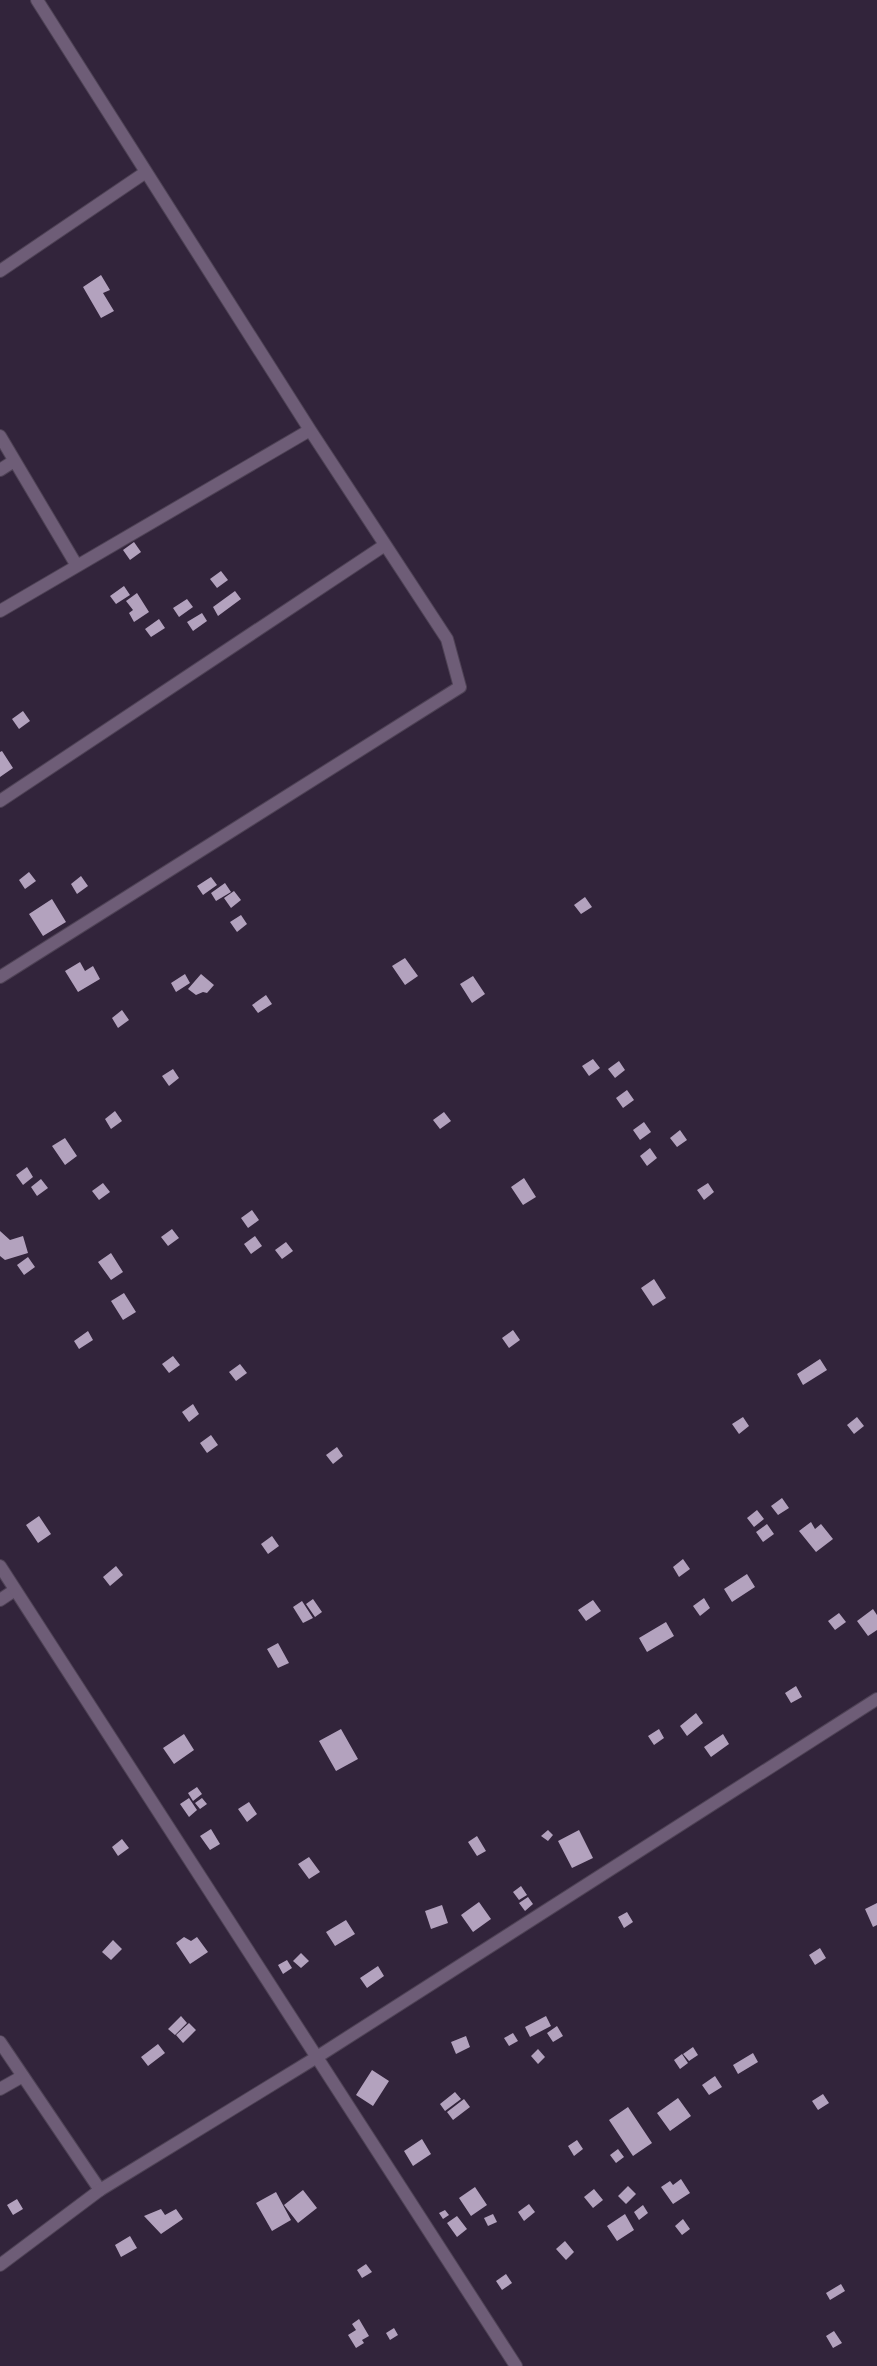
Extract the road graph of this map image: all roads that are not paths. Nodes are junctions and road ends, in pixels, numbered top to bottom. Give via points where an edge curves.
1 (37, 0) edge
2 (146, 172) junction
3 (0, 271) edge
4 (310, 430) junction
5 (0, 436) edge
6 (14, 461) junction
7 (0, 470) edge
8 (385, 545) junction
9 (77, 566) junction
10 (0, 611) edge
11 (0, 801) edge
12 (0, 977) edge
13 (0, 1566) edge
14 (15, 1590) junction
15 (0, 1600) edge
16 (877, 1698) edge
17 (0, 2042) edge
18 (317, 2057) junction
19 (23, 2076) junction
20 (0, 2090) edge
21 (100, 2190) junction
22 (0, 2265) edge
23 (516, 2366) edge

1 - 2 street
2 - 3 street
2 - 4 street
4 - 8 street
4 - 9 street
5 - 6 street
6 - 7 street
6 - 9 street
8 - 11 street
8 - 12 street via 447,639 460,687
9 - 10 street
13 - 14 street
14 - 15 street
14 - 18 street
16 - 18 street
17 - 19 street
18 - 21 street
18 - 23 street
19 - 20 street
19 - 21 street
21 - 22 street

